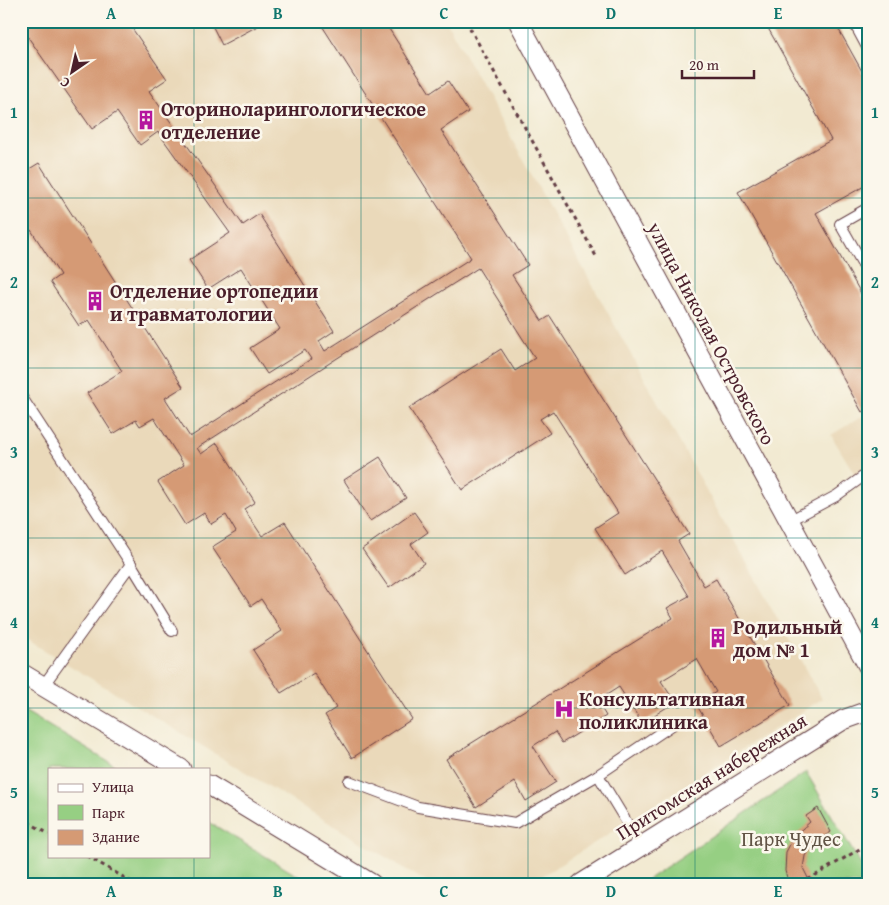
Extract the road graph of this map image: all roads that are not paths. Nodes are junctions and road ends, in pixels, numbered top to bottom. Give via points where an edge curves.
1 (518, 21) edge
2 (853, 21) edge
3 (868, 49) edge
4 (868, 208) edge
5 (868, 273) edge
6 (21, 396) edge
7 (868, 473) edge
8 (789, 521) junction
9 (131, 564) junction
10 (172, 631) dead end
11 (868, 666) edge
12 (21, 673) edge
13 (44, 686) junction
14 (868, 711) edge
15 (675, 723) dead end
16 (179, 768) edge
17 (598, 775) junction
18 (349, 781) dead end
19 (210, 786) edge
20 (641, 846) junction
21 (372, 884) edge
22 (581, 884) edge

1 - 8 street, улица Николая Островского
2 - 3 lane
4 - 5 lane via 840,224
6 - 9 lane
7 - 8 lane via 836,496
8 - 11 street, улица Николая Островского
9 - 10 lane
9 - 13 lane
12 - 13 street
13 - 16 street
14 - 20 street, Притомская набережная via 842,720
15 - 17 lane
17 - 18 lane via 515,823 418,807
17 - 20 lane
19 - 21 street
20 - 22 street, Притомская набережная

